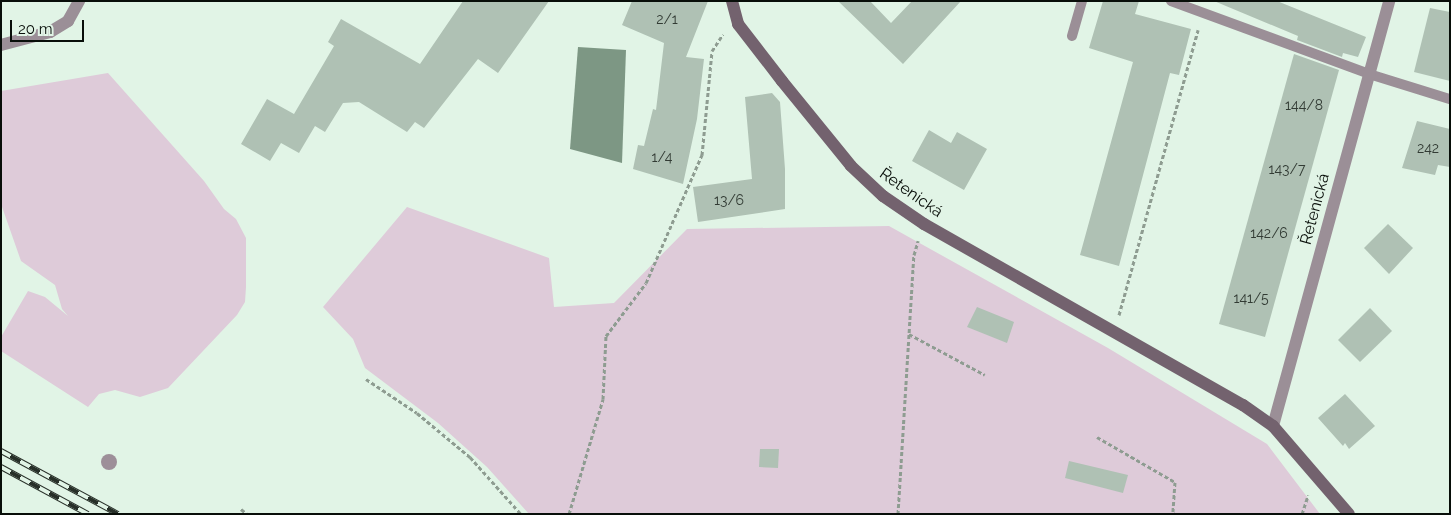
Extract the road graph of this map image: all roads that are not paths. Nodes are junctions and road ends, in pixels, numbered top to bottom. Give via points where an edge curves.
1 (79, 1) edge
2 (732, 1) edge
3 (1082, 1) edge
4 (1172, 1) edge
5 (1389, 1) edge
6 (1072, 36) dead end
7 (1, 45) edge
8 (1369, 74) junction
9 (1450, 99) edge
10 (1273, 426) junction
11 (1349, 514) edge

1 - 7 street via 68,21 50,32
2 - 10 street, Řetenická via 738,24 851,166 882,196 924,224 1114,331
3 - 6 lane
4 - 8 lane via 1202,15
5 - 8 street, Řetenická
8 - 9 lane
8 - 10 street, Řetenická
10 - 11 street, Řetenická

